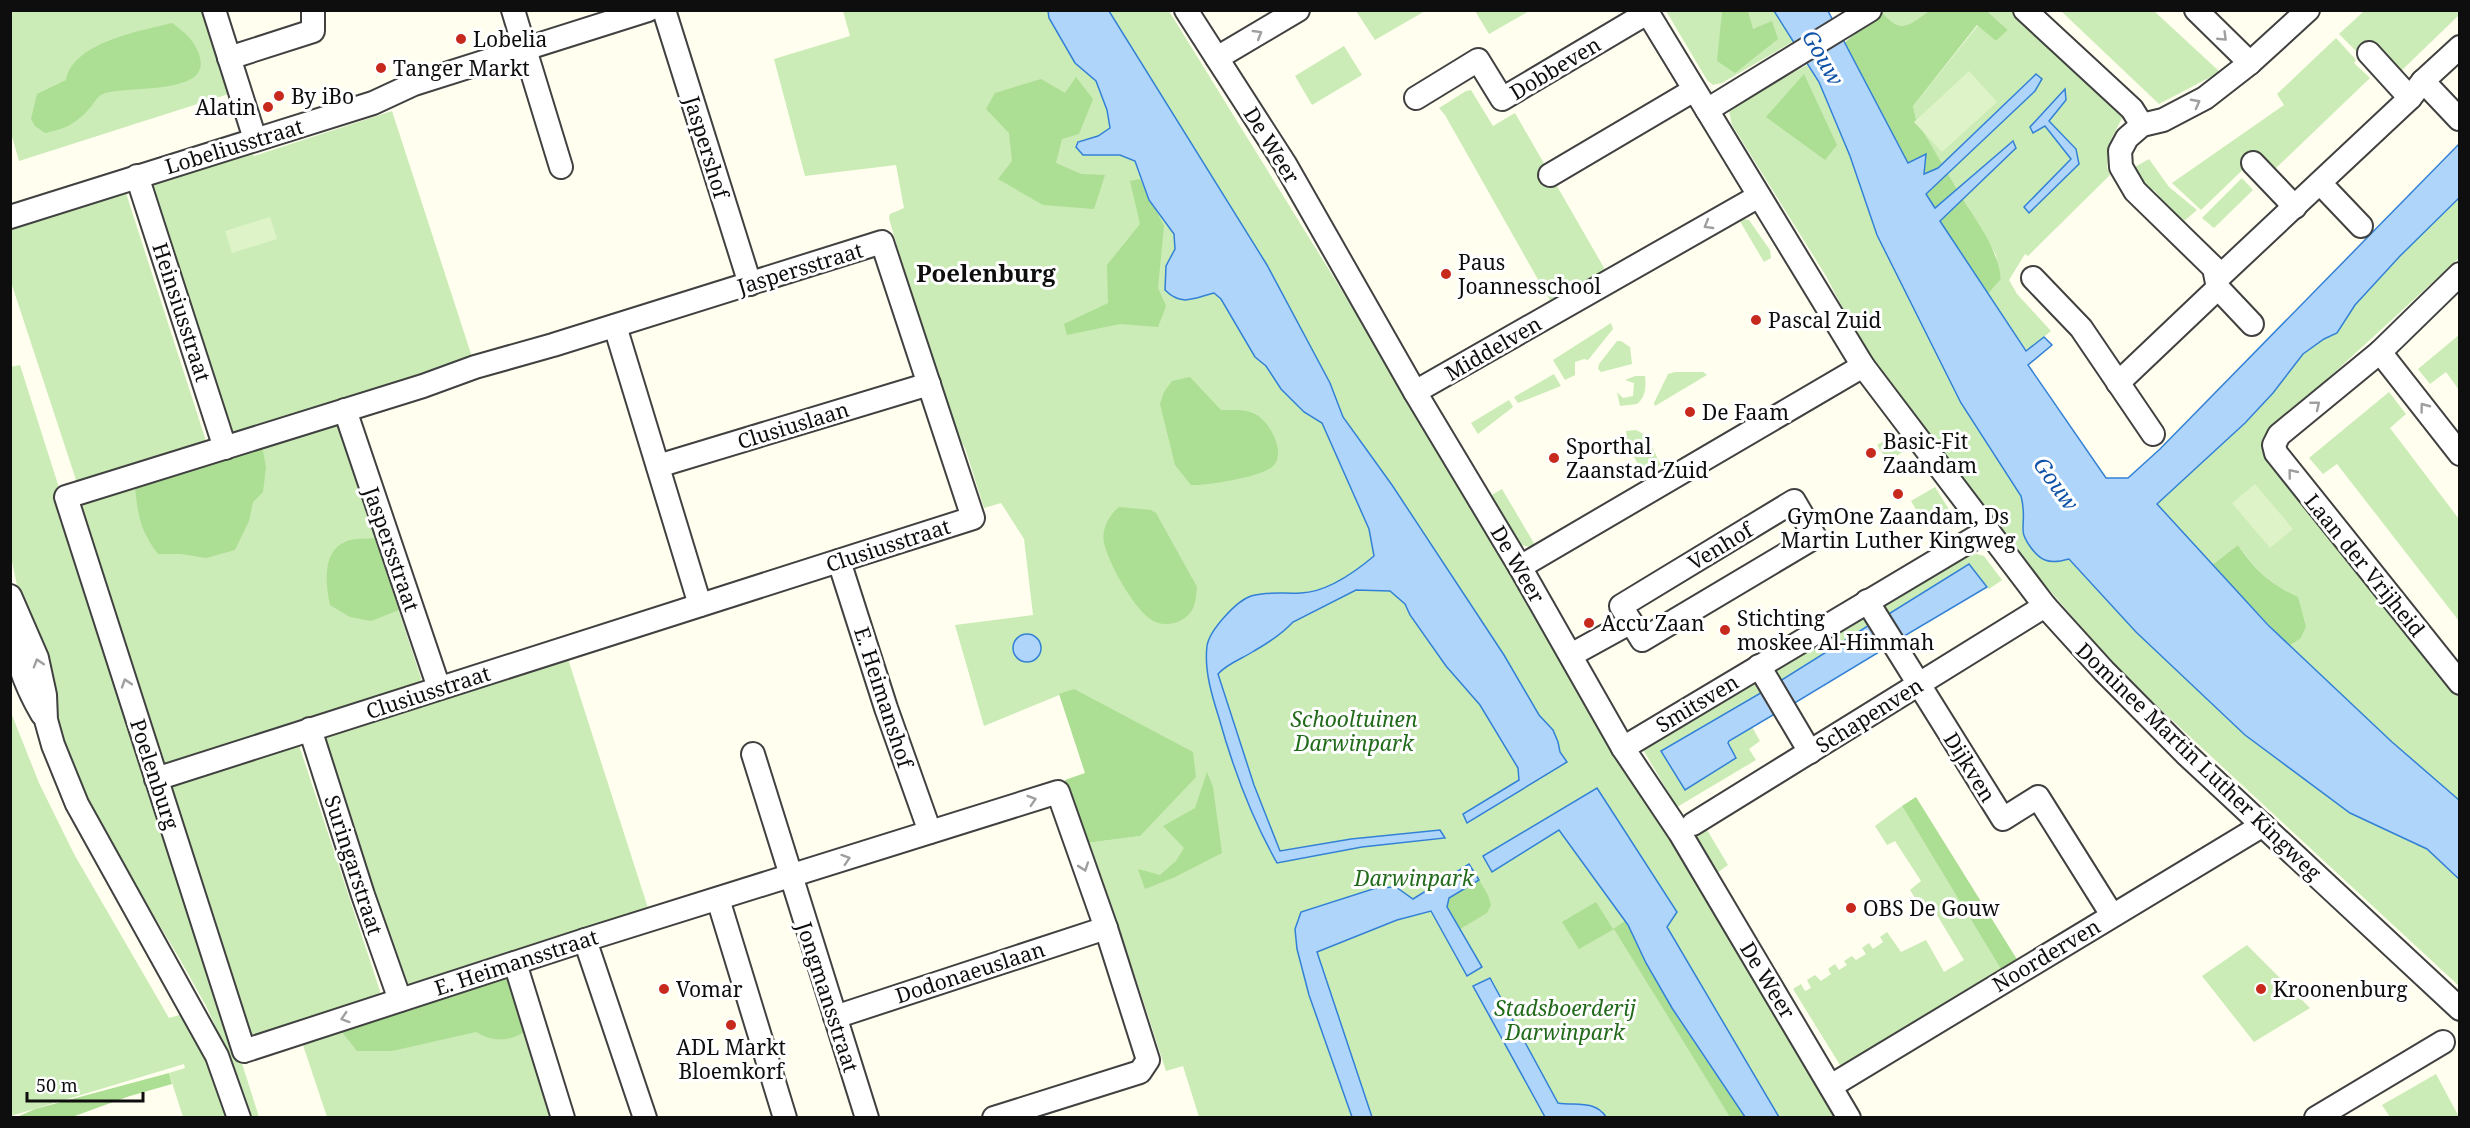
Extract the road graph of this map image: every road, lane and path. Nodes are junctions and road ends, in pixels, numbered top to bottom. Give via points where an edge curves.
1 (214, 10) edge
2 (313, 10) edge
3 (513, 10) edge
4 (648, 10) edge
5 (664, 10) edge
6 (1186, 10) edge
7 (1298, 10) edge
8 (2025, 10) edge
9 (2196, 10) edge
10 (2308, 10) edge
11 (1646, 12) edge
12 (1867, 13) edge
13 (2460, 47) edge
14 (525, 49) junction
15 (2369, 53) dead end
16 (229, 58) junction
17 (1217, 58) junction
18 (2250, 63) junction
19 (1694, 90) junction
20 (2416, 90) junction
21 (1416, 98) dead end
22 (1707, 110) junction
23 (2459, 119) edge
24 (2142, 125) junction
25 (255, 139) junction
26 (2253, 163) dead end
27 (561, 167) dead end
28 (1550, 175) dead end
29 (137, 176) junction
30 (2320, 183) junction
31 (1759, 196) junction
32 (2295, 207) junction
33 (10, 217) edge
34 (2361, 226) dead end
35 (2460, 274) edge
36 (2033, 278) dead end
37 (2217, 283) junction
38 (750, 284) junction
39 (2252, 324) dead end
40 (615, 326) junction
41 (2380, 352) junction
42 (1863, 366) junction
43 (2118, 383) junction
44 (929, 384) junction
45 (1415, 392) junction
46 (345, 410) junction
47 (2152, 434) dead end
48 (225, 448) junction
49 (2460, 454) edge
50 (658, 466) junction
51 (66, 497) joint
52 (1988, 530) junction
53 (839, 561) junction
54 (1520, 567) junction
55 (10, 596) edge
56 (10, 602) edge
57 (1867, 602) junction
58 (700, 605) junction
59 (2045, 606) junction
60 (1631, 622) junction
61 (1571, 655) junction
62 (1759, 666) junction
63 (2460, 683) edge
64 (1918, 685) junction
65 (439, 688) junction
66 (46, 720) junction
67 (310, 729) junction
68 (1623, 748) junction
69 (1810, 752) junction
70 (753, 754) dead end
71 (156, 779) junction
72 (1693, 824) dead end
73 (2263, 825) junction
74 (930, 832) junction
75 (790, 876) junction
76 (718, 899) junction
77 (2112, 915) junction
78 (1106, 928) junction
79 (585, 940) junction
80 (515, 963) junction
81 (400, 1000) junction
82 (2460, 1010) edge
83 (835, 1017) junction
84 (2443, 1042) dead end
85 (244, 1051) joint
86 (1831, 1086) junction
87 (1005, 1116) edge
88 (239, 1118) edge
89 (563, 1118) edge
90 (645, 1118) edge
91 (785, 1118) edge
92 (867, 1118) edge
93 (1849, 1118) edge
94 (2316, 1118) edge

1 - 16 street
2 - 16 street via 313,31
3 - 14 street
4 - 14 street, Lobeliusstraat
5 - 38 street, Jaspershof
6 - 17 street, De Weer
17 -> 7 street
8 - 24 street via 2132,109
9 -> 18 street
10 - 18 street
11 - 19 street, Dominee Martin Luther Kingweg
11 - 21 street, Dobbeven via 1502,99 1478,60
12 - 22 street
13 - 20 street
14 - 25 street, Lobeliusstraat via 414,84 373,103
14 - 27 street
15 - 20 street
16 - 25 street
17 - 45 street, De Weer via 1285,164
24 -> 18 street via 2163,120 2198,102
19 - 22 street, Dominee Martin Luther Kingweg
19 - 28 street
20 - 23 street
20 - 30 street
22 - 31 street, Dominee Martin Luther Kingweg
24 - 37 street via 2127,138 2120,151 2121,167 2135,191 2214,268
25 - 29 street, Lobeliusstraat
26 - 32 street
29 - 33 street, Lobeliusstraat
29 - 48 street, Heinsiusstraat
30 - 32 street
30 - 34 street
31 - 42 street, Dominee Martin Luther Kingweg
31 -> 45 street, Middelven
32 - 37 street
35 - 41 street
36 - 43 street via 2081,328
37 - 39 street
37 - 43 street
38 - 40 street, Jaspersstraat
38 - 44 street, Jaspersstraat via 882,242
40 - 46 street, Jaspersstraat
40 - 50 street
49 -> 41 street
63 -> 41 street, Laan der Vrijheid via 2276,453 2274,445 2280,435
42 - 52 street, Dominee Martin Luther Kingweg
42 - 54 street
43 - 47 street
44 - 50 street, Clusiuslaan
44 - 53 street, Clusiusstraat via 973,518
45 - 54 street, De Weer
46 - 48 street, Jaspersstraat
46 - 65 street, Jaspersstraat
48 - 51 street, Jaspersstraat
50 - 58 street
71 -> 51 street, Poelenburg
52 - 57 street, Smitsven
52 - 59 street, Dominee Martin Luther Kingweg
53 - 58 street, Clusiusstraat
53 - 74 street, E. Heimanshof
54 - 61 street, De Weer
66 -> 55 street via 37,658
56 - 66 street via 20,663 34,701
57 - 62 street, Smitsven
57 - 64 street
58 - 65 street, Clusiusstraat
59 - 64 street, Schapenven
59 - 73 street, Dominee Martin Luther Kingweg via 2129,697
60 - 60 street, Venhof via 1642,640 1815,537 1794,501 1621,606
60 - 61 street
61 - 68 street, De Weer
62 - 68 street, Smitsven
62 - 69 street
64 - 69 street, Schapenven
64 - 77 street, Dijkven via 2004,819 2038,797
65 - 67 street, Clusiusstraat
66 - 88 street via 77,804 218,1056
67 - 71 street, Clusiusstraat
67 - 81 street, Suringarstraat
68 - 86 street, De Weer via 1680,833
69 - 72 street, Schapenven
70 - 75 street
71 - 85 street, Poelenburg
73 - 77 street, Noorderven
73 - 82 street, Dominee Martin Luther Kingweg
75 -> 74 street, E. Heimansstraat
74 -> 78 street, E. Heimansstraat via 1058,792
75 - 76 street, E. Heimansstraat
75 - 83 street, Jongmansstraat
76 - 79 street, E. Heimansstraat
76 - 91 street
77 - 86 street, Noorderven
78 - 83 street, Dodonaeuslaan
78 - 87 street via 1148,1060 1140,1072
79 - 80 street, E. Heimansstraat
79 - 90 street
80 - 81 street, E. Heimansstraat
80 - 89 street
81 -> 85 street, E. Heimansstraat
83 - 92 street, Jongmansstraat
84 - 94 street
86 - 93 street, De Weer

